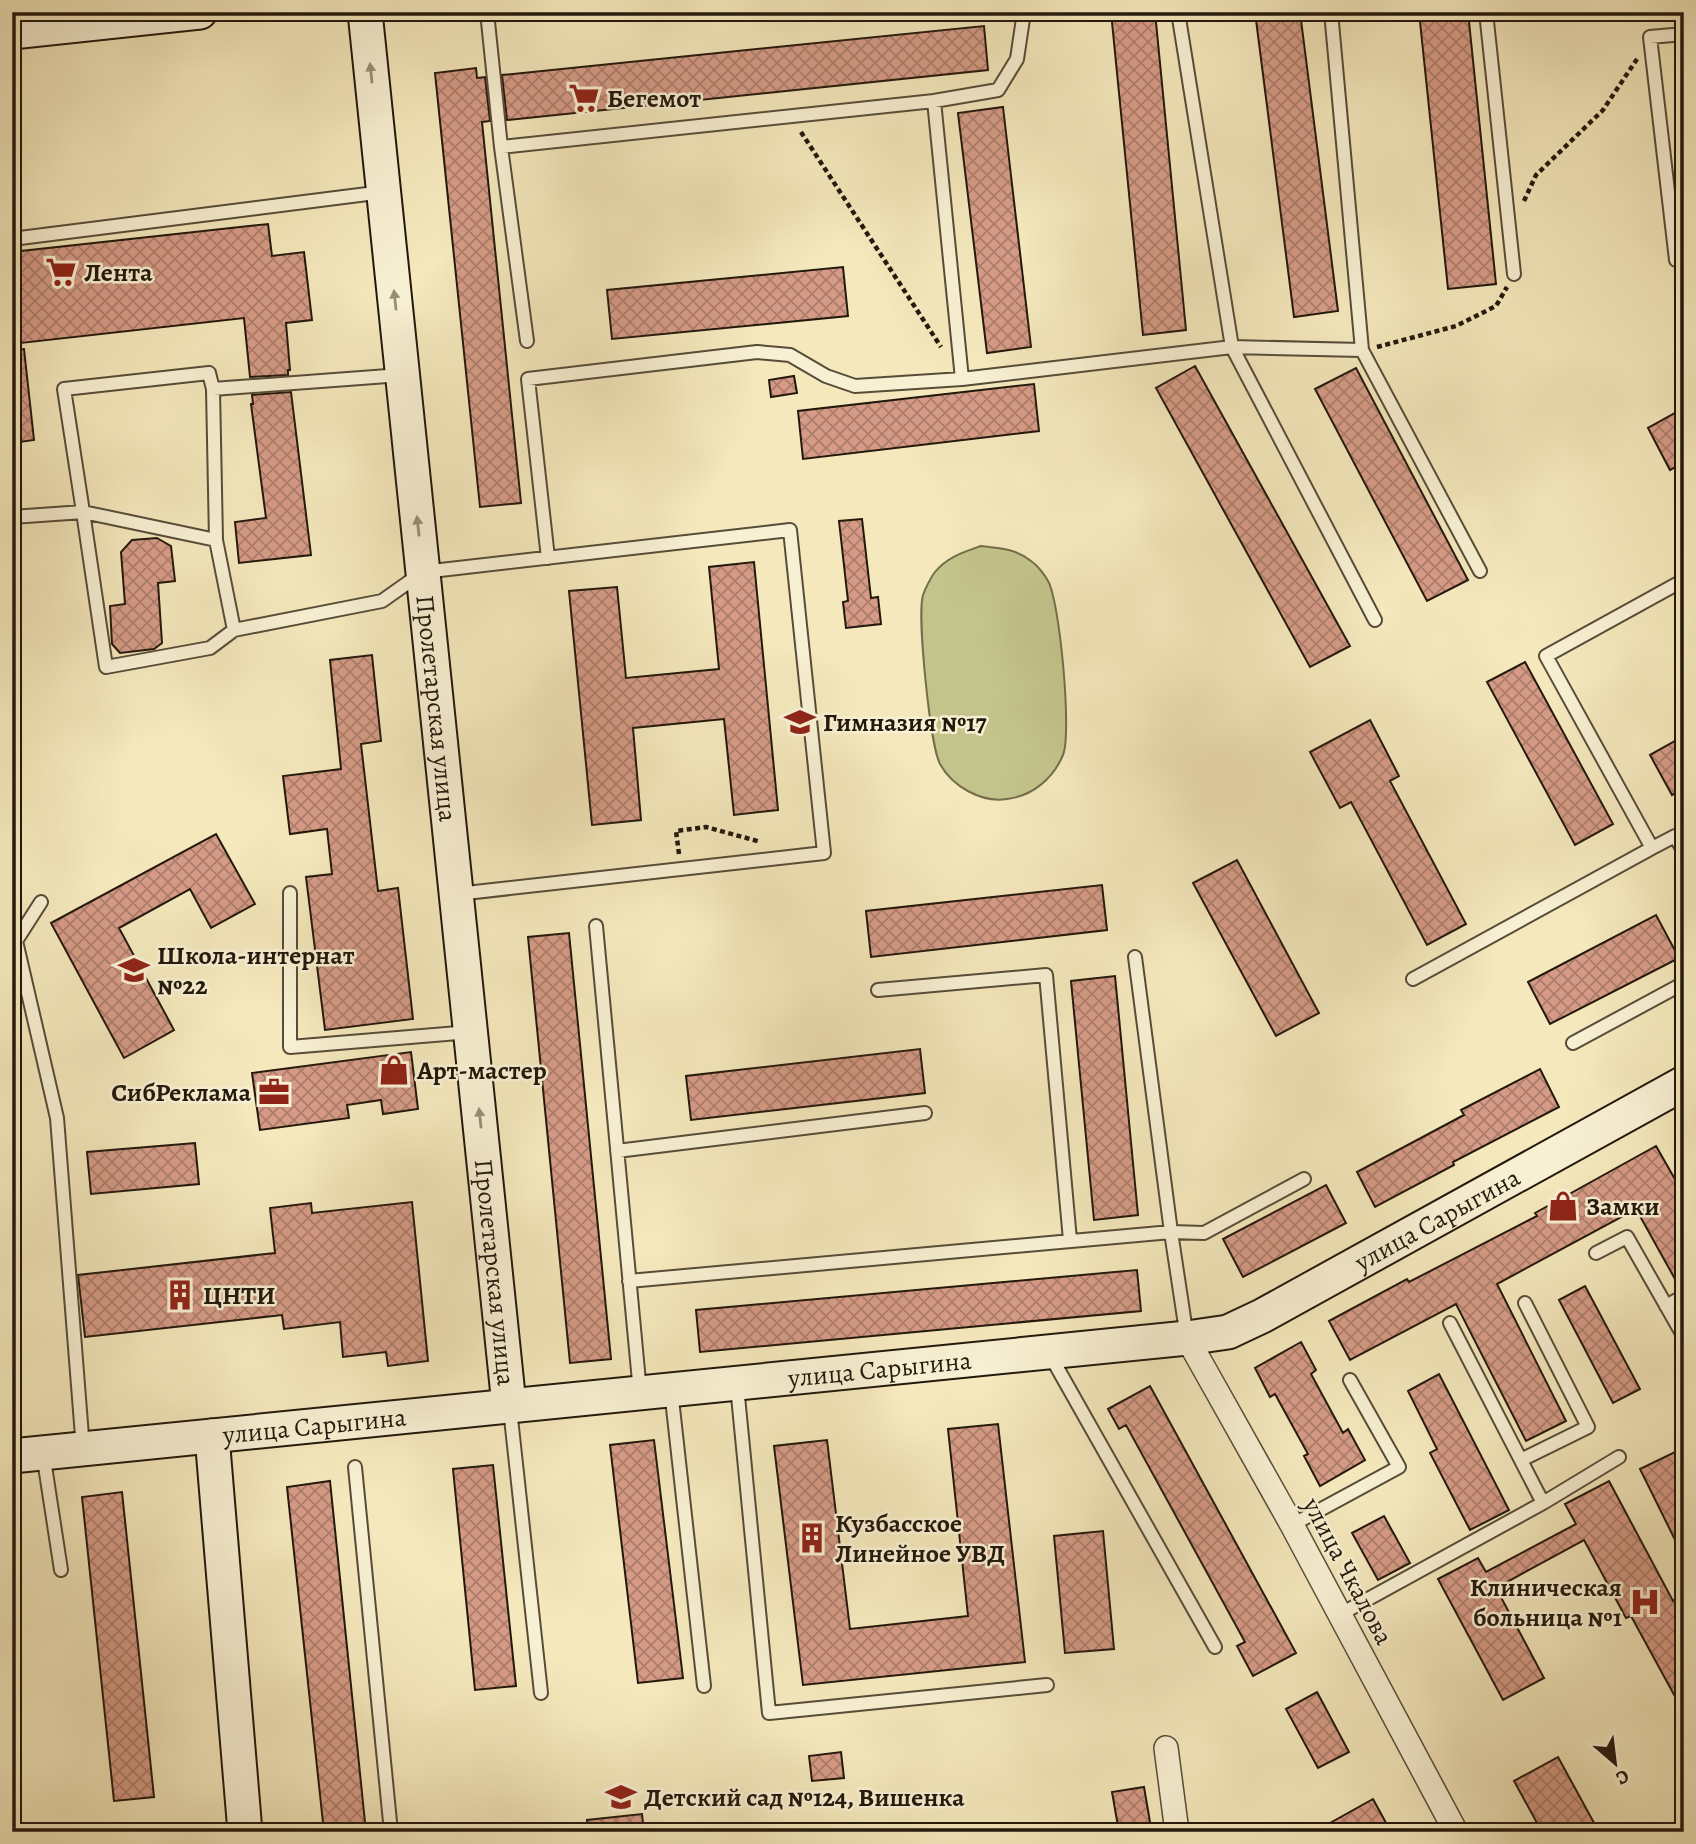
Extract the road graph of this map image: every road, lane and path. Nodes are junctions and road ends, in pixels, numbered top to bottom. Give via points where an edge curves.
1 (200, 12) edge
2 (365, 12) edge
3 (487, 12) edge
4 (1024, 12) edge
5 (1178, 12) edge
6 (1331, 12) edge
7 (1486, 12) edge
8 (12, 32) edge
9 (1684, 34) edge
10 (1650, 37) junction
11 (934, 101) junction
12 (791, 116) junction
13 (501, 147) junction
14 (383, 192) junction
15 (1510, 231) junction
16 (12, 239) edge
17 (1676, 260) dead end
18 (1514, 274) joint
19 (527, 341) dead end
20 (1232, 347) junction
21 (1362, 351) junction
22 (403, 375) junction
23 (962, 379) junction
24 (213, 389) junction
25 (83, 512) junction
26 (12, 517) edge
27 (216, 540) junction
28 (548, 558) junction
29 (1480, 571) dead end
30 (423, 572) junction
31 (1684, 580) edge
32 (1375, 620) dead end
33 (234, 629) junction
34 (676, 831) dead end
35 (1679, 833) edge
36 (770, 845) dead end
37 (1652, 848) junction
38 (1684, 852) edge
39 (290, 894) dead end
40 (456, 894) junction
41 (41, 902) dead end
42 (596, 926) dead end
43 (1135, 957) dead end
44 (1413, 979) dead end
45 (1684, 983) edge
46 (878, 990) dead end
47 (471, 1032) junction
48 (1573, 1043) dead end
49 (1683, 1086) edge
50 (925, 1113) dead end
51 (617, 1150) junction
52 (1304, 1179) dead end
53 (1171, 1232) junction
54 (1070, 1240) junction
55 (1596, 1254) dead end
56 (629, 1281) junction
57 (1684, 1296) edge
58 (1525, 1303) dead end
59 (1666, 1306) junction
60 (1450, 1323) dead end
61 (1684, 1337) edge
62 (1187, 1338) junction
63 (1048, 1352) junction
64 (1350, 1380) dead end
65 (737, 1382) junction
66 (656, 1390) junction
67 (509, 1405) junction
68 (212, 1436) junction
69 (83, 1449) junction
70 (27, 1454) edge
71 (1619, 1457) dead end
72 (1521, 1460) junction
73 (355, 1467) dead end
74 (1543, 1503) junction
75 (1292, 1525) junction
76 (61, 1570) dead end
77 (1339, 1615) junction
78 (1215, 1647) dead end
79 (1048, 1685) dead end
80 (704, 1686) dead end
81 (541, 1693) dead end
82 (1166, 1748) dead end
83 (245, 1832) edge
84 (391, 1832) edge
85 (1177, 1832) edge
86 (1456, 1832) edge

1 - 8 street
14 -> 2 street, Пролетарская улица
3 - 13 lane
4 - 11 lane via 1017,59 998,90
5 - 20 lane
6 - 21 lane
7 - 15 lane
9 - 10 lane
10 - 15 path via 1603,110 1536,175
10 - 17 lane
11 - 12 lane
11 - 23 lane
12 - 13 lane
12 - 23 path
13 - 19 lane
14 - 16 lane
22 -> 14 street, Пролетарская улица
15 - 18 lane
18 - 21 path via 1496,306 1456,326
20 - 21 lane
20 - 23 lane
20 - 32 lane
21 - 29 lane
22 - 24 lane
30 -> 22 street, Пролетарская улица
23 - 28 lane via 855,386 790,355 757,352 528,379
24 - 25 lane via 209,373 64,389
24 - 27 lane
25 - 26 lane
25 - 27 lane
25 - 33 lane via 106,667 210,648
27 - 33 lane
28 - 30 lane
28 - 40 lane via 790,530 824,853
30 - 33 lane via 382,601
30 - 40 street, Пролетарская улица
31 - 37 lane via 1546,656
34 - 36 path via 706,827
35 - 37 lane
35 - 38 lane
37 - 44 lane
39 - 47 lane via 290,1047
40 - 47 street, Пролетарская улица
41 - 69 lane via 16,940 57,1118
42 - 51 lane
43 - 53 lane
45 - 48 lane
46 - 54 lane via 1046,975
67 -> 47 street, Пролетарская улица
49 - 62 street, улица Сарыгина via 1262,1316 1228,1332
50 - 51 lane
51 - 56 lane
52 - 53 lane via 1204,1233
53 - 54 lane
53 - 62 lane
54 - 56 lane
55 - 59 lane via 1627,1237
56 - 66 lane
57 - 59 lane
58 - 72 lane via 1588,1427
59 - 61 lane
60 - 72 lane
62 - 63 street, улица Сарыгина
62 - 75 street, улица Чкалова
63 - 65 street, улица Сарыгина
63 - 78 lane
64 - 75 lane via 1399,1467
65 - 66 street, улица Сарыгина
65 - 79 lane via 769,1713
66 - 67 street, улица Сарыгина
66 - 80 lane
67 - 68 street, улица Сарыгина
67 - 81 lane
68 - 69 street, улица Сарыгина
68 - 83 street
69 - 70 street, улица Сарыгина
70 - 76 lane
71 - 74 lane
72 - 74 lane
73 - 84 lane
74 - 77 lane
75 - 77 street, улица Чкалова
77 - 86 street, улица Чкалова
82 - 85 street

